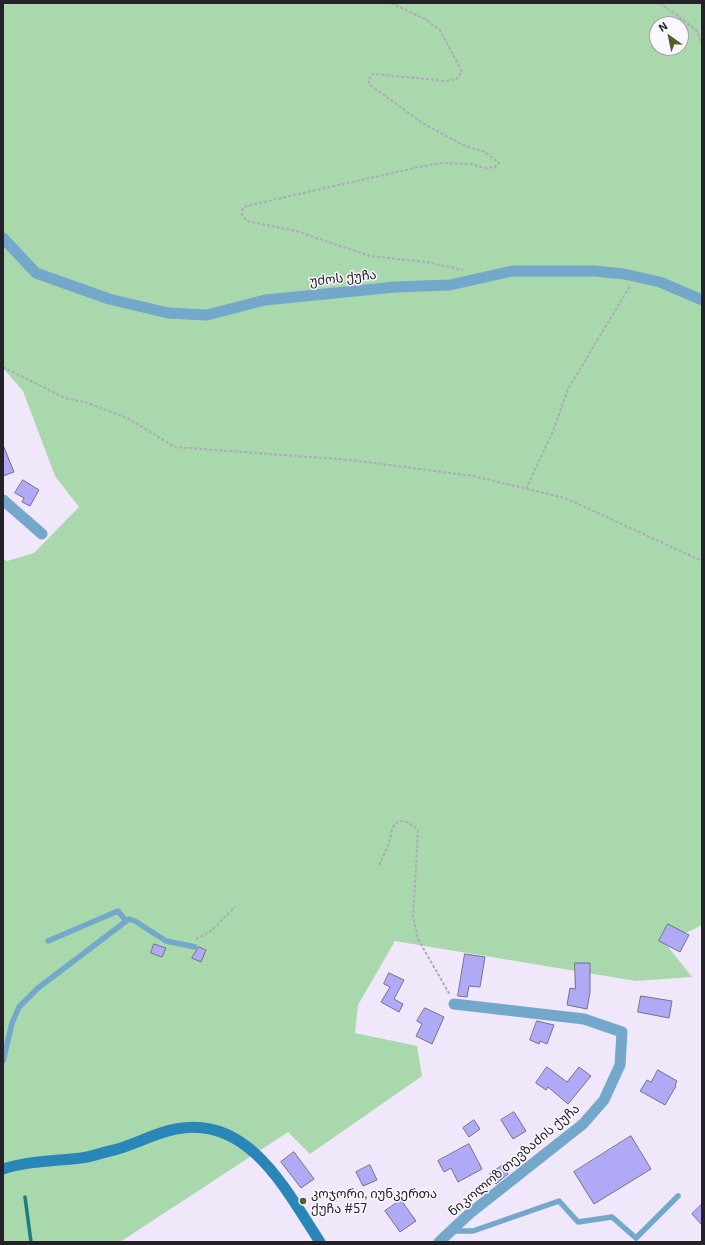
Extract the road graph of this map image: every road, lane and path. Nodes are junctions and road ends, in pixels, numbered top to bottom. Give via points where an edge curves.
1 (391, 3) edge
2 (659, 3) edge
3 (702, 45) edge
4 (3, 238) edge
5 (484, 275) junction
6 (635, 277) junction
7 (702, 300) edge
8 (3, 366) edge
9 (526, 488) junction
10 (3, 500) edge
11 (42, 534) dead end
12 (702, 561) edge
13 (379, 866) dead end
14 (235, 907) dead end
15 (126, 921) junction
16 (48, 941) dead end
17 (184, 945) junction
18 (195, 947) dead end
19 (454, 1004) joint
20 (3, 1061) edge
21 (3, 1169) edge
22 (678, 1196) dead end
23 (452, 1231) junction
24 (320, 1242) edge
25 (439, 1242) edge

1 - 5 path via 425,19 440,30 462,72 456,79 447,81 373,74 368,80 370,85 424,124 465,146 485,152 499,163 486,168 441,163 419,166 246,206 242,210 242,215 247,221 296,231 370,256 426,262
2 - 3 path via 697,31
4 - 5 street, უძოს ქუჩა via 36,273 109,299 168,313 207,315 265,300 450,284
5 - 6 street, უძოს ქუჩა via 512,270 546,270 594,271
6 - 7 street, უძოს ქუჩა via 660,282
6 - 9 path via 568,389 553,431
8 - 9 path via 65,398 88,403 129,419 175,447 351,460 473,476
9 - 12 path via 565,498
10 - 11 street
13 - 19 path via 393,827 405,821 414,824 418,831 413,916 415,930
14 - 17 path via 210,931
15 - 16 lane via 118,911
15 - 17 lane via 132,919 166,941
15 - 20 lane via 38,988 19,1007 12,1023
17 - 18 lane
19 - 23 street, ნიკოლოზ თევზაძის ქუჩა via 584,1019 622,1032 620,1065 604,1100 583,1124 469,1214
21 - 24 main road via 17,1165 83,1158 120,1149 176,1128 204,1128 235,1138 260,1156
22 - 23 lane via 636,1238 612,1217 578,1222 560,1201 473,1231
23 - 25 street, ნიკოლოზ თევზაძის ქუჩა

